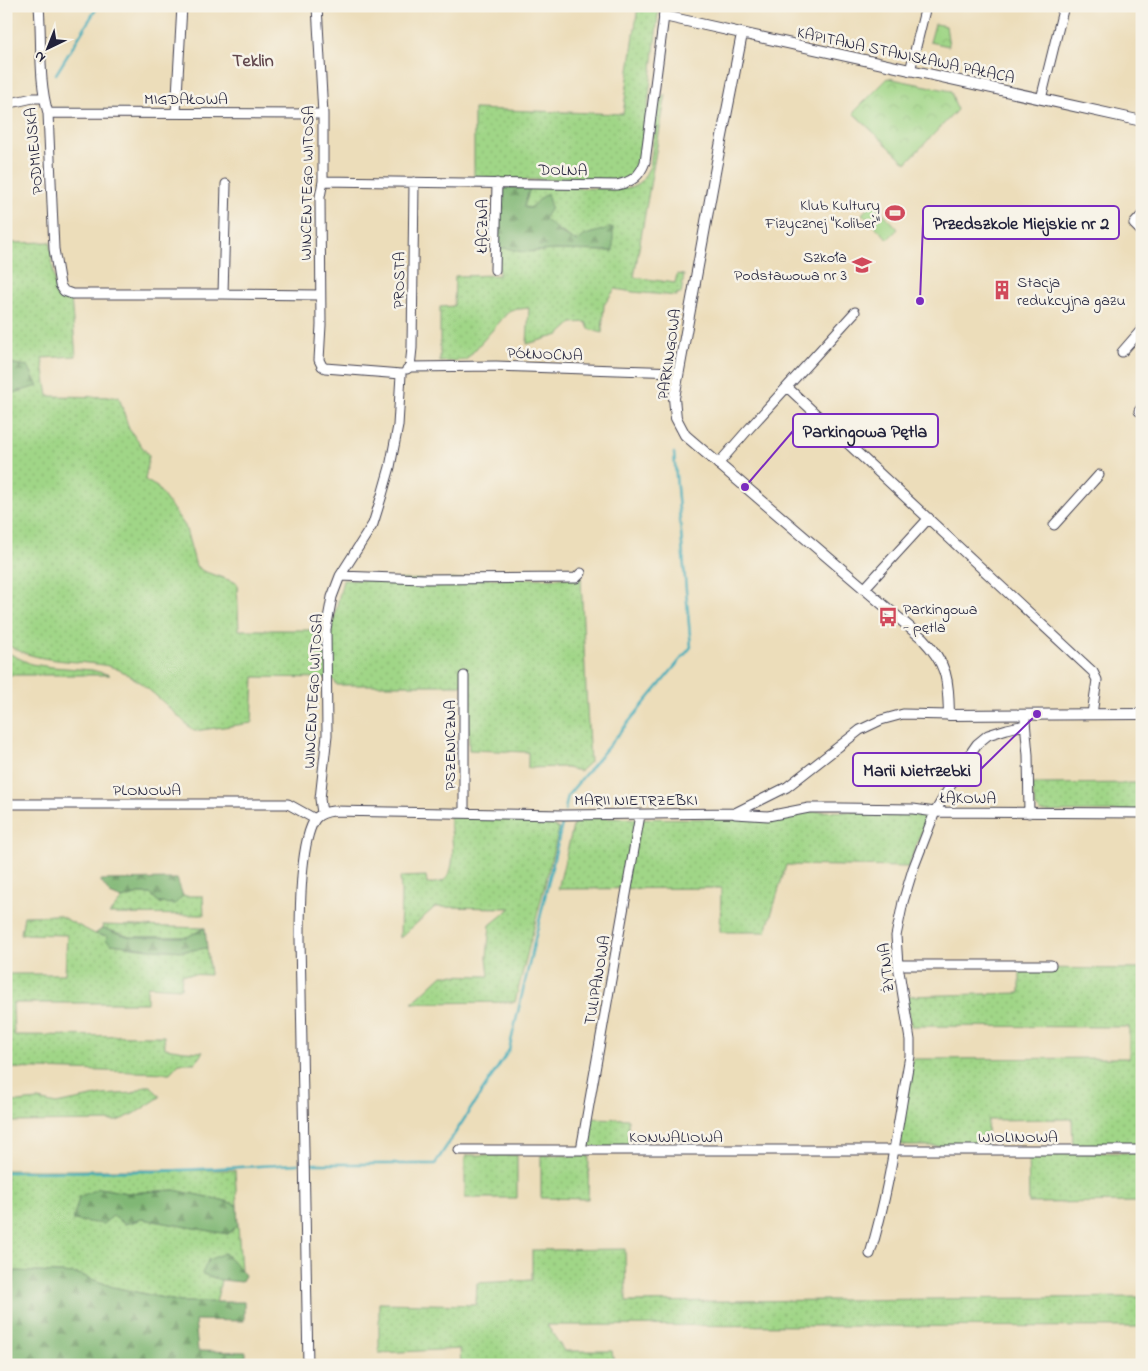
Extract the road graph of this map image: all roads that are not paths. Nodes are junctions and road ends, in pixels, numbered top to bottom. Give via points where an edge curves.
1 (39, 6) edge
2 (182, 6) edge
3 (317, 6) edge
4 (1064, 6) edge
5 (923, 10) edge
6 (664, 11) edge
7 (742, 34) junction
8 (908, 70) junction
9 (44, 98) junction
10 (1041, 99) junction
11 (6, 104) edge
12 (48, 113) junction
13 (176, 113) junction
14 (323, 114) junction
15 (1142, 121) edge
16 (323, 180) junction
17 (414, 182) junction
18 (497, 183) junction
19 (226, 184) dead end
20 (1142, 215) edge
21 (1142, 232) edge
22 (495, 270) dead end
23 (223, 294) junction
24 (320, 295) junction
25 (855, 312) dead end
26 (1142, 329) edge
27 (1122, 352) dead end
28 (410, 367) junction
29 (678, 372) junction
30 (401, 374) junction
31 (787, 387) junction
32 (1142, 407) edge
33 (1142, 413) edge
34 (718, 464) junction
35 (1099, 475) dead end
36 (929, 518) junction
37 (1054, 525) dead end
38 (580, 572) dead end
39 (340, 576) junction
40 (864, 589) junction
41 (464, 676) dead end
42 (1092, 714) junction
43 (1142, 714) edge
44 (949, 715) junction
45 (1025, 719) junction
46 (6, 804) edge
47 (935, 812) junction
48 (464, 813) junction
49 (1029, 813) junction
50 (1142, 813) edge
51 (735, 814) junction
52 (640, 815) junction
53 (318, 816) junction
54 (898, 965) junction
55 (1051, 965) dead end
56 (459, 1150) dead end
57 (581, 1150) junction
58 (894, 1150) junction
59 (1142, 1150) edge
60 (870, 1254) dead end
61 (308, 1365) edge

1 - 9 street, PODMIEJSKA
2 - 13 street
3 - 14 street, WINCENTEGO WITOSA
4 - 10 street
5 - 8 street
6 - 7 street, KAPITANA STANISŁAWA PAŁACA
6 - 18 street, DOLNA via 647,155 639,174 629,182 617,185
7 - 8 street, KAPITANA STANISŁAWA PAŁACA
7 - 29 street, PARKINGOWA
8 - 10 street, KAPITANA STANISŁAWA PAŁACA
9 - 11 street
9 - 12 street, PODMIEJSKA
10 - 15 street, KAPITANA STANISŁAWA PAŁACA
12 - 13 street, MIGDAŁOWA
12 - 23 street, PODMIEJSKA via 54,249 60,285 64,291 72,294
13 - 14 street, MIGDAŁOWA
14 - 16 street, WINCENTEGO WITOSA
16 - 17 street, DOLNA
16 - 24 street, WINCENTEGO WITOSA via 320,197
17 - 18 street, DOLNA
17 - 28 street, PROSTA
18 - 22 street, ŁĄCZNA
19 - 23 street
20 - 21 street via 1134,224
23 - 24 street
24 - 30 street, WINCENTEGO WITOSA via 320,363 325,368
25 - 31 street
26 - 27 street
28 - 29 street, PÓŁNOCNA via 496,366
28 - 30 street
29 - 34 street, PARKINGOWA via 674,398 676,418 685,436
30 - 39 street, WINCENTEGO WITOSA via 398,426 382,495 373,524
31 - 34 street
31 - 36 street
32 - 33 street via 1139,410
34 - 40 street, PARKINGOWA
35 - 37 street
36 - 40 street
36 - 42 street via 1093,672 1097,680
38 - 39 street via 576,578
39 - 53 street, WINCENTEGO WITOSA via 326,630 328,735
40 - 44 street, PARKINGOWA via 934,652 948,684
41 - 48 street, PSZENICZNA
42 - 43 street, MARII NIETRZEBKI
42 - 45 street, MARII NIETRZEBKI
44 - 45 street, MARII NIETRZEBKI
44 - 51 street, MARII NIETRZEBKI via 903,714 860,730 787,787
45 - 47 street, ŻYTNIA via 988,735 977,744
45 - 49 street
46 - 53 street, PLONOWA via 288,804
47 - 49 street, ŁĄKOWA
47 - 51 street, ŁĄKOWA via 809,808 768,816
47 - 54 street, ŻYTNIA via 903,902 896,936
48 - 52 street, MARII NIETRZEBKI
48 - 53 street, MARII NIETRZEBKI via 333,811
49 - 50 street, ŁĄKOWA
51 - 52 street, MARII NIETRZEBKI
52 - 57 street, TULIPANOWA
53 - 61 street, WINCENTEGO WITOSA via 305,849 300,939
54 - 55 street
54 - 58 street, ŻYTNIA via 910,1056
56 - 57 street, KONWALIOWA
57 - 58 street, KONWALIOWA
58 - 59 street, WIOLINOWA
58 - 60 street, ŻYTNIA

